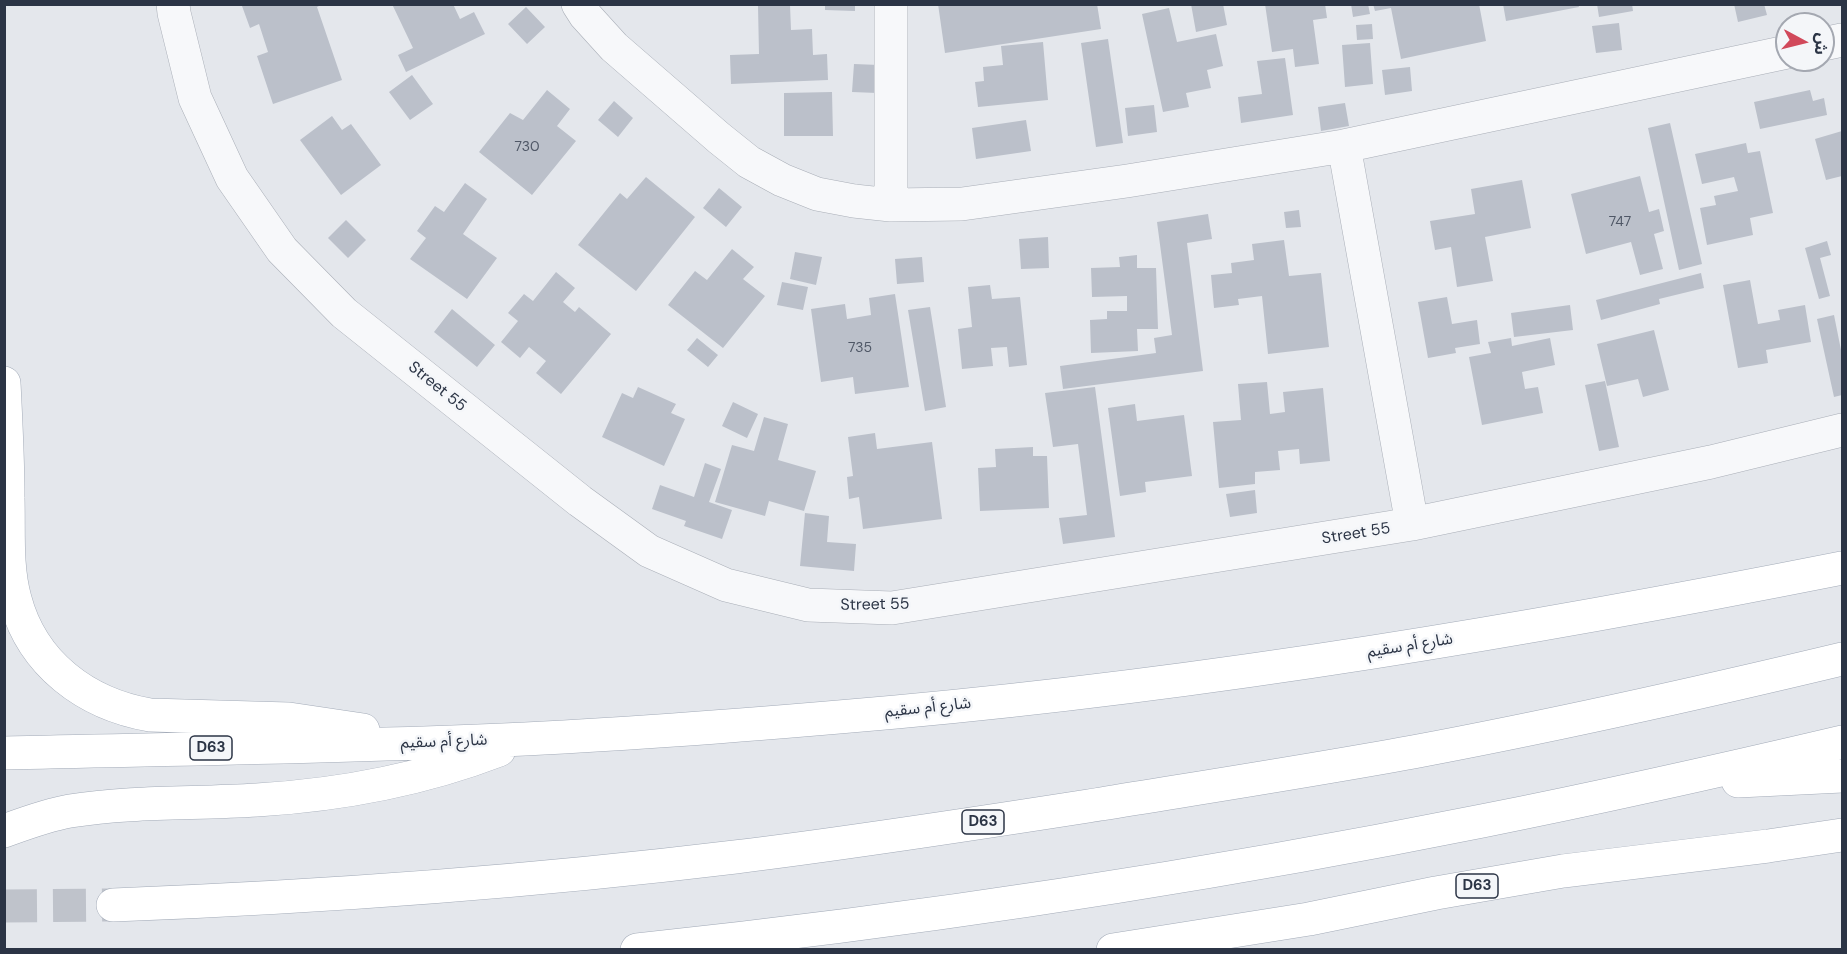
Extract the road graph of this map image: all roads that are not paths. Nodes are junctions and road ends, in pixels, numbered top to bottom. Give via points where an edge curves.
1 (173, 4) edge
2 (578, 4) edge
3 (891, 4) edge
4 (1775, 55) edge
5 (1344, 146) junction
6 (891, 205) junction
7 (4, 384) edge
8 (1842, 430) edge
9 (1412, 524) junction
10 (1842, 547) edge
11 (1842, 568) edge
12 (1709, 594) junction
13 (1842, 658) edge
14 (528, 739) junction
15 (1842, 742) edge
16 (418, 743) junction
17 (4, 753) edge
18 (1842, 776) edge
19 (1679, 780) junction
20 (4, 831) edge
21 (1842, 835) edge
22 (113, 905) tunnel mouth
23 (637, 950) edge
24 (1113, 950) edge

1 - 9 street, Street 55 via 195,98 232,178 282,250 344,312 580,501 649,551 726,585 808,605 892,608
2 - 6 street via 614,47 749,162 817,194
3 - 6 street
4 - 5 street
5 - 6 street via 962,204
5 - 9 street
7 - 16 main road via 9,556 15,600 32,639 59,673 92,697 150,715 289,719 354,728
8 - 9 street, Street 55 via 1712,462
10 - 12 main road
11 - 12 main road, شارع أم سقيم / D63
12 - 14 main road, شارع أم سقيم / D63 via 1274,668 1087,692 888,713
13 - 22 main road, D63 via 1604,714 1413,752 859,841 474,884
14 - 16 main road, شارع أم سقيم / D63
14 - 20 main road via 440,770 348,791 92,808 46,816
15 - 19 main road
16 - 17 main road, شارع أم سقيم / D63
18 - 19 main road
19 - 23 main road via 1469,824 1081,892
21 - 24 main road, D63 via 1563,871 1309,919

